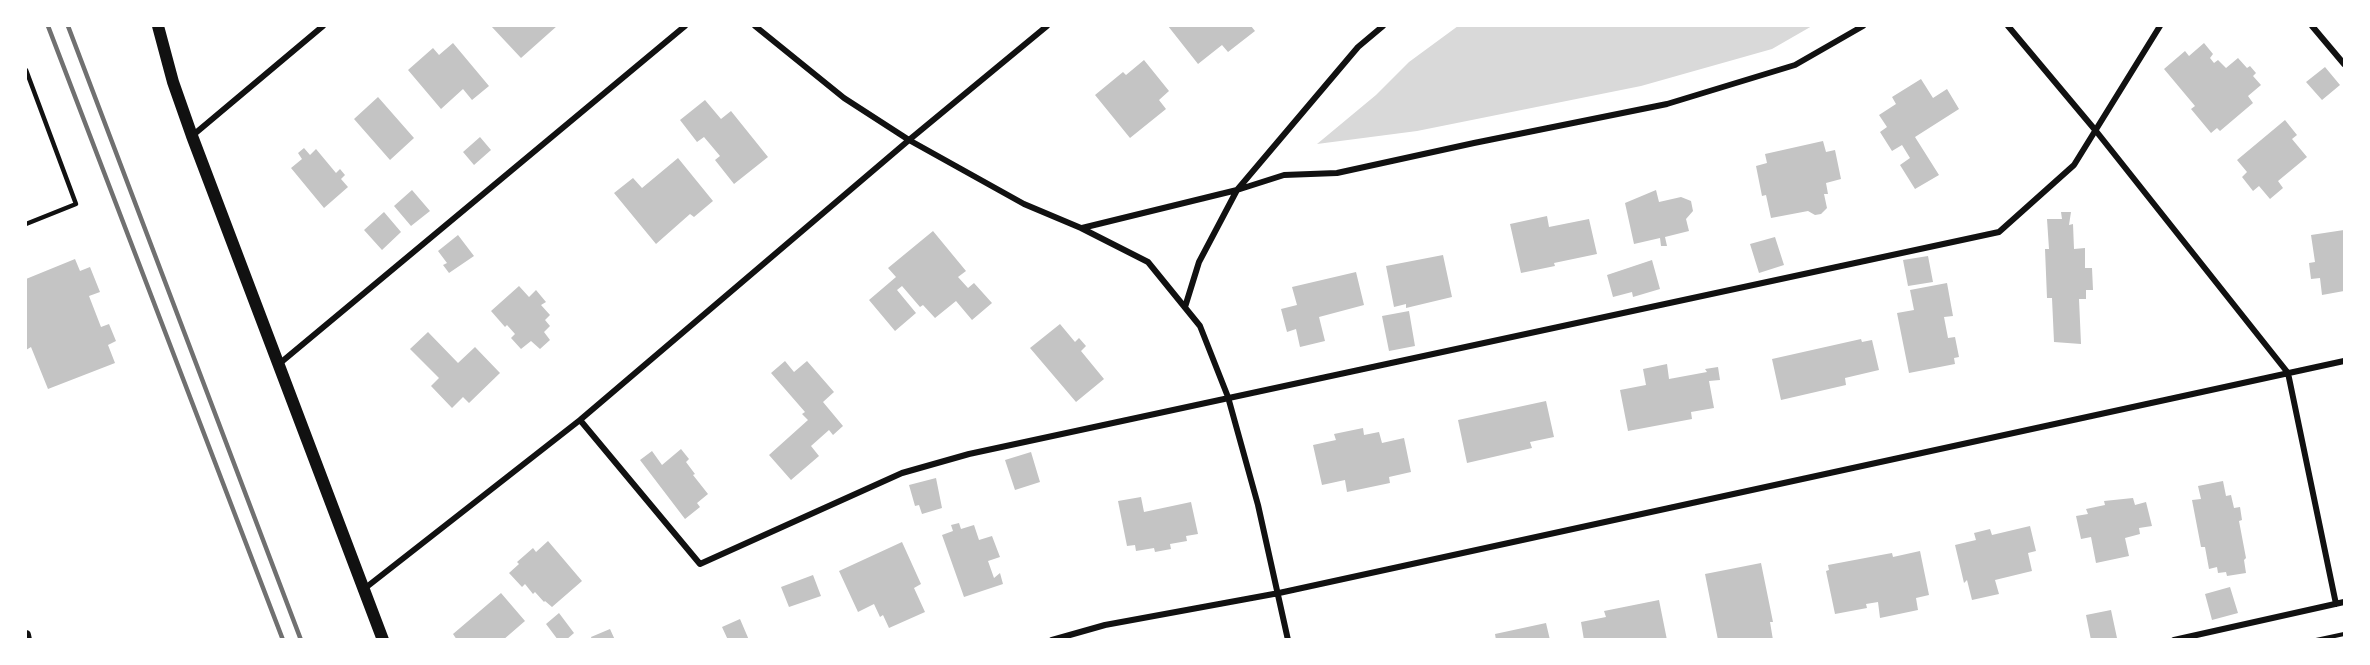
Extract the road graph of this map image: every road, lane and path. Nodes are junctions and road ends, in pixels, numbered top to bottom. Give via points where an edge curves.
1 (149, 26) edge
2 (158, 26) edge
3 (323, 26) edge
4 (685, 26) edge
5 (755, 26) edge
6 (1047, 26) edge
7 (1383, 26) edge
8 (1863, 26) edge
9 (2008, 26) edge
10 (2160, 26) edge
11 (2312, 26) edge
12 (2344, 64) edge
13 (26, 70) edge
14 (173, 82) junction
15 (2096, 131) junction
16 (192, 136) junction
17 (909, 140) junction
18 (1237, 190) junction
19 (26, 224) edge
20 (1081, 228) junction
21 (1185, 307) junction
22 (2344, 361) edge
23 (279, 364) junction
24 (2288, 373) junction
25 (1228, 397) junction
26 (580, 420) junction
27 (364, 589) junction
28 (1279, 592) junction
29 (2344, 602) edge
30 (2336, 604) junction
31 (2344, 634) edge
32 (26, 635) edge
33 (27, 639) edge
34 (383, 639) edge
35 (1052, 639) edge
36 (1288, 639) edge
37 (2174, 639) edge
38 (2316, 639) edge

1 - 14 main road
2 - 14 main road
3 - 16 street
4 - 23 street
5 - 17 street via 843,98
6 - 17 street
7 - 18 street via 1358,47
8 - 18 street via 1795,65 1667,104 1337,173 1284,176
9 - 15 street
10 - 15 street
11 - 12 street
13 - 19 lane via 76,204
14 - 16 main road
15 - 24 street
15 - 25 street via 2074,165 1998,232
16 - 23 main road
17 - 20 street via 1024,204
17 - 26 street
18 - 20 street
18 - 21 street via 1200,262
20 - 21 street via 1148,261
21 - 25 street via 1200,326
22 - 24 street
23 - 27 main road
24 - 28 street
24 - 30 street
25 - 26 street via 969,454 902,473 700,564
25 - 28 street
26 - 27 street
27 - 34 main road
28 - 35 street
28 - 36 street
29 - 30 street
30 - 37 street
31 - 38 path
32 - 33 street

